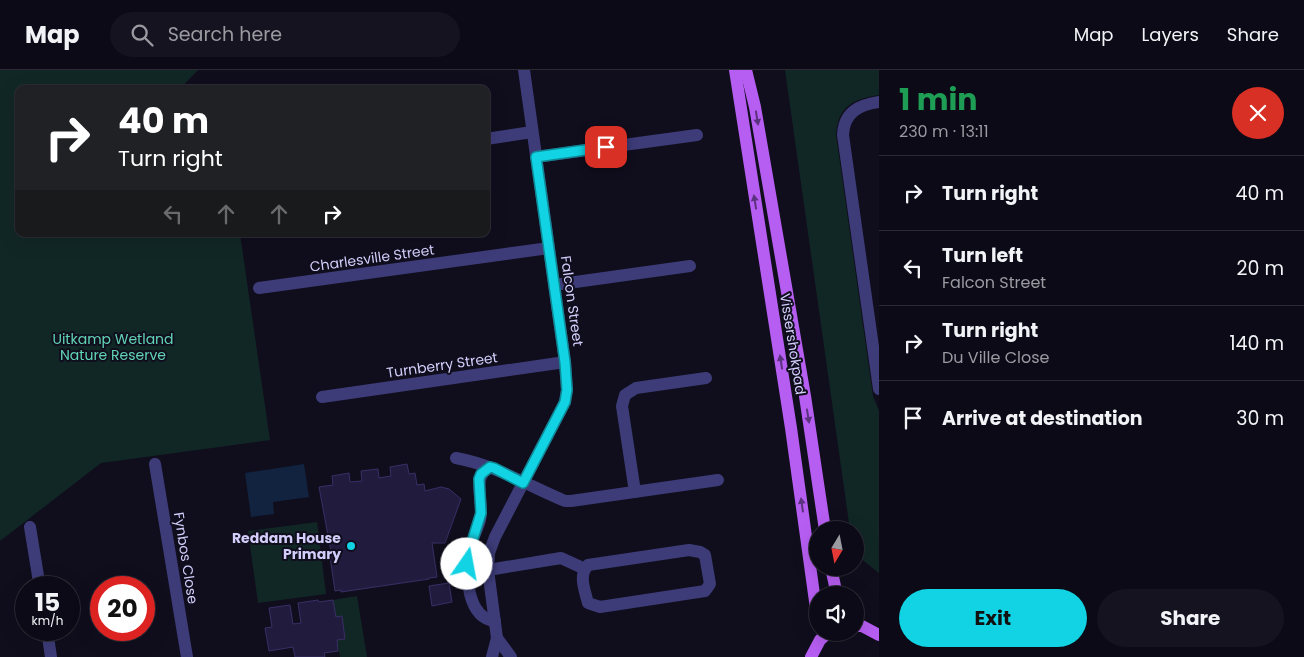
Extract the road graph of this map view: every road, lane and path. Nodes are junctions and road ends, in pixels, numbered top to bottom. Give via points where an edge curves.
1 (524, 70) edge
2 (735, 70) edge
3 (746, 70) edge
4 (879, 102) edge
5 (532, 132) junction
6 (698, 135) dead end
7 (490, 138) edge
8 (536, 157) junction
9 (549, 248) junction
10 (690, 266) dead end
11 (554, 285) junction
12 (259, 288) dead end
13 (565, 362) junction
14 (706, 378) dead end
15 (879, 389) edge
16 (322, 397) dead end
17 (456, 458) dead end
18 (155, 464) dead end
19 (490, 467) junction
20 (718, 480) dead end
21 (523, 483) junction
22 (634, 492) junction
23 (824, 521) edge
24 (30, 527) dead end
25 (585, 569) junction
26 (488, 570) junction
27 (38, 576) edge
28 (813, 586) edge
29 (495, 621) junction
30 (864, 627) edge
31 (878, 634) edge
32 (497, 638) junction
33 (48, 641) edge
34 (819, 641) edge
35 (51, 657) edge
36 (187, 657) edge
37 (492, 657) edge
38 (511, 657) edge
39 (810, 657) edge

1 - 5 street, Falcon Street
28 -> 2 main road, Vissershokpad
3 -> 23 main road, Vissershokpad via 805,396
4 - 15 street via 855,109 845,121 843,134
5 - 7 street
5 - 8 street, Falcon Street
6 - 8 street
8 - 9 street, Falcon Street
9 - 11 street, Falcon Street
9 - 12 street, Charlesville Street
10 - 11 street
11 - 13 street, Falcon Street
13 - 16 street, Turnberry Street
13 - 21 street, Falcon Street via 565,402
14 - 22 street via 636,388 625,394 622,406
17 - 19 street
18 - 36 street, Fynbos Close
19 - 21 street
19 - 29 street via 479,479 481,513 471,545 468,576 476,610 484,618
20 - 22 street
21 - 22 street via 566,501
21 - 26 street, Falcon Street via 492,545
24 - 27 street
25 - 25 street via 588,565 695,551 705,555 710,584 705,591 600,607 588,603 582,578
25 - 26 street via 561,558
26 - 29 street, Falcon Street
29 - 32 street, Falcon Street
30 - 31 main road
32 - 37 street, Falcon Street
32 - 38 street, Falcon Street
33 - 35 street
34 - 39 main road

